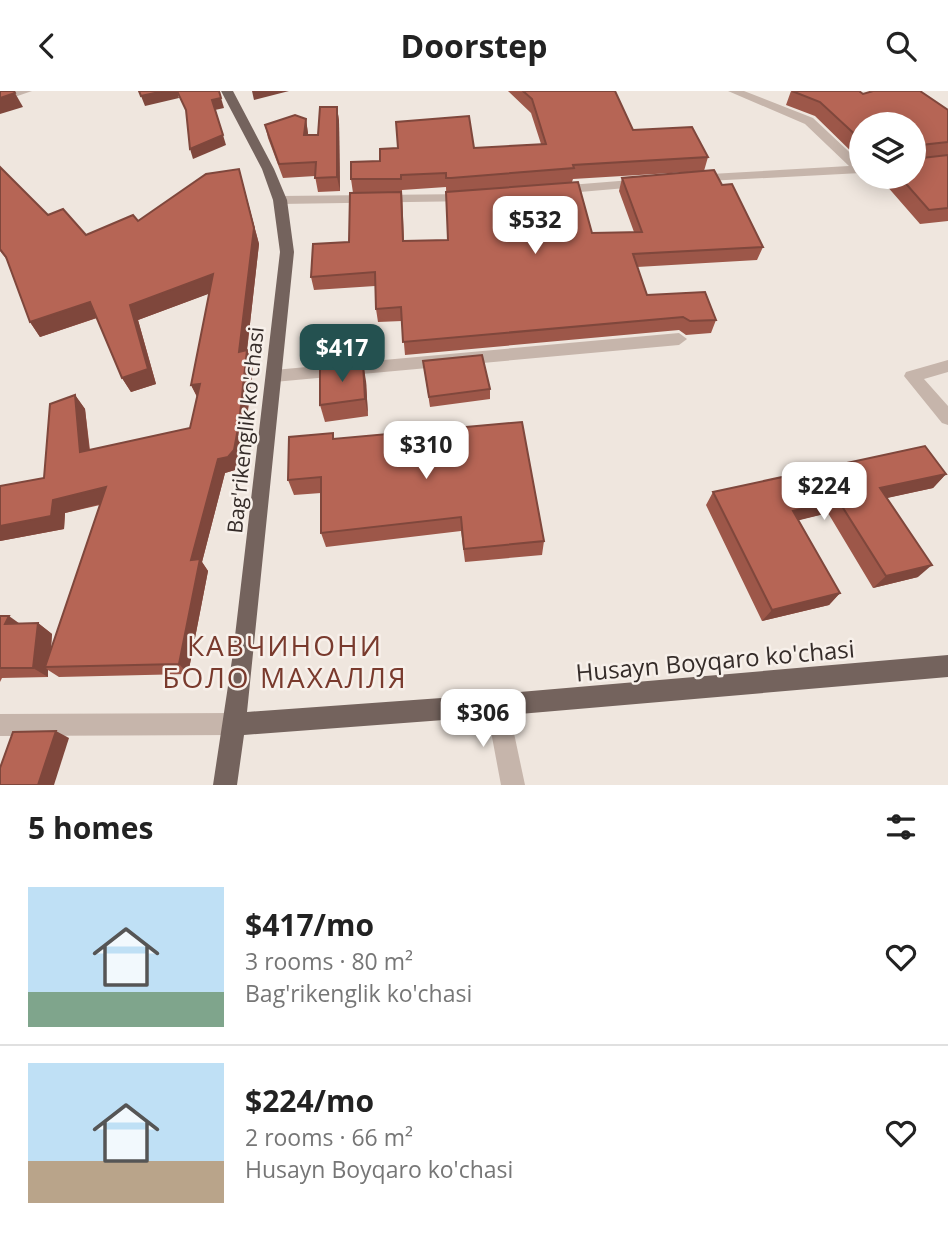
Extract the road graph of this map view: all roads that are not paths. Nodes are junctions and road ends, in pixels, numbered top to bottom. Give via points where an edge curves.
1 (26, 91) edge
2 (227, 91) edge
3 (734, 91) edge
4 (0, 99) edge
5 (849, 159) edge
6 (849, 170) edge
7 (685, 179) edge
8 (657, 182) edge
9 (548, 191) edge
10 (479, 197) edge
11 (280, 200) junction
12 (679, 339) dead end
13 (948, 366) edge
14 (274, 376) junction
15 (948, 418) edge
16 (948, 666) edge
17 (497, 705) junction
18 (235, 724) junction
19 (0, 726) edge
20 (225, 785) edge
21 (513, 785) edge

1 - 4 street
2 - 11 main road, Bag'rikenglik ko'chasi
3 - 5 street via 809,121
6 - 7 street
8 - 9 street
10 - 11 street
11 - 14 main road, Bag'rikenglik ko'chasi via 287,252
12 - 14 street
13 - 15 street via 912,376
14 - 18 main road, Bag'rikenglik ko'chasi
16 - 17 main road, Husayn Boyqaro ko'chasi
17 - 18 main road, Husayn Boyqaro ko'chasi
17 - 21 street
18 - 19 street
18 - 20 main road, Bag'rikenglik ko'chasi

